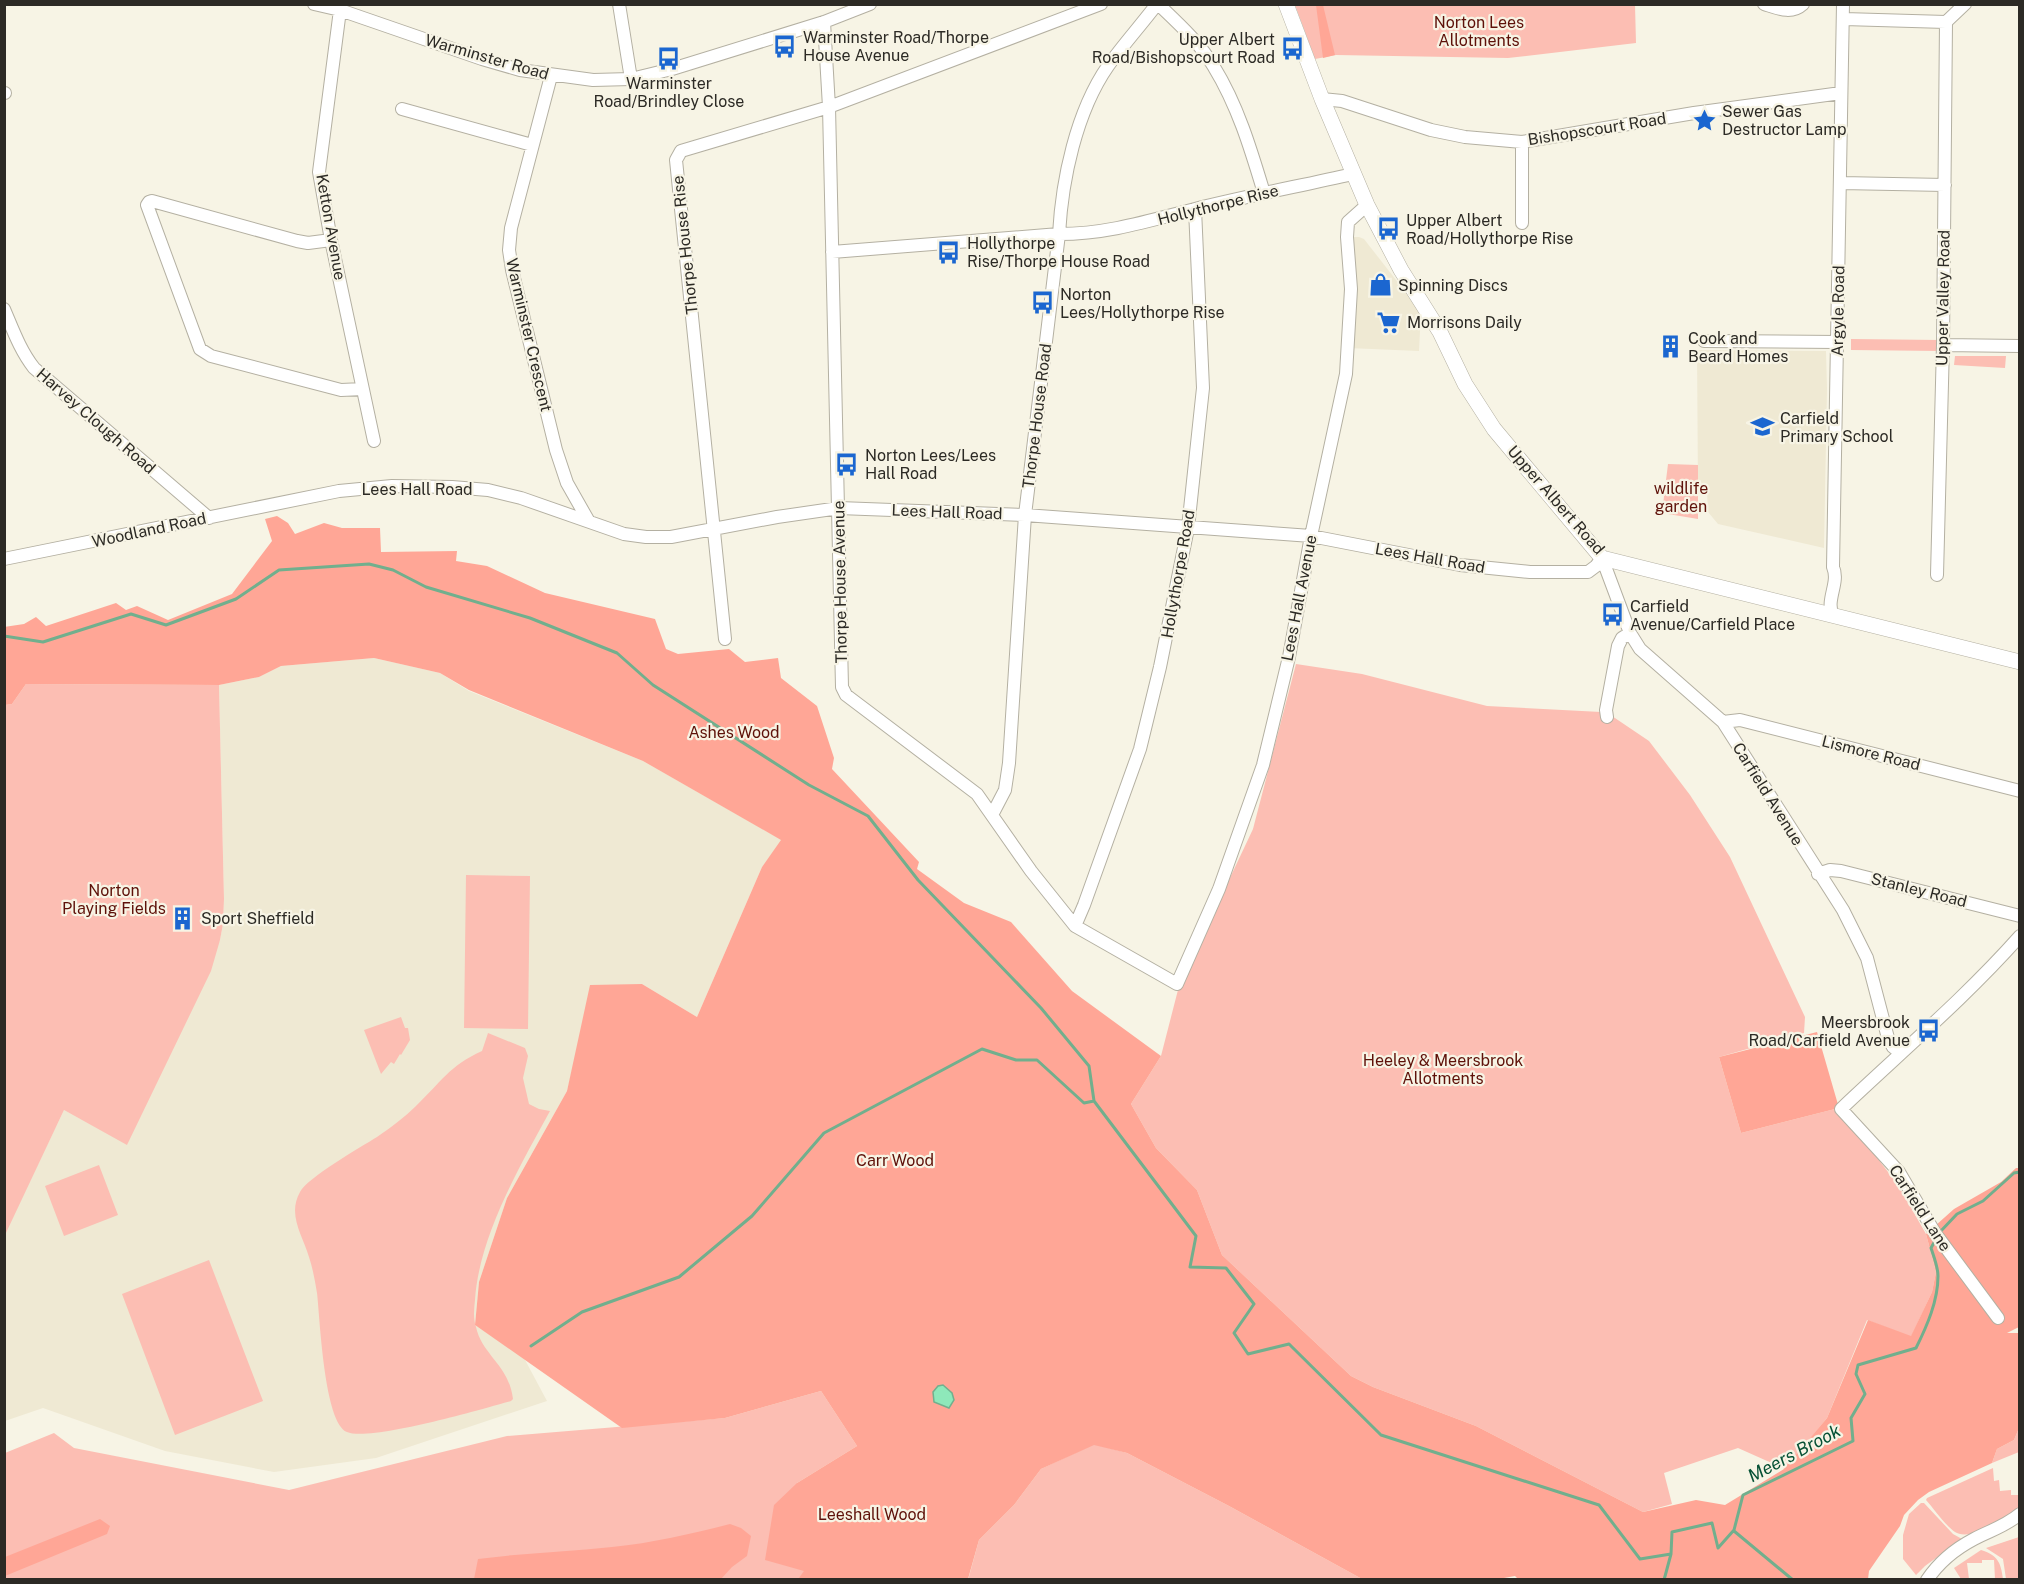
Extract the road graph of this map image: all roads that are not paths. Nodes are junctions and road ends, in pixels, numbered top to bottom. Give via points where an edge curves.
1 (314, 4) edge
2 (619, 4) edge
3 (870, 4) edge
4 (1101, 4) edge
5 (1158, 4) edge
6 (1286, 4) edge
7 (1764, 4) edge
8 (1803, 4) edge
9 (1843, 4) edge
10 (1965, 4) edge
11 (340, 10) junction
12 (1844, 19) junction
13 (824, 21) junction
14 (1946, 22) junction
15 (551, 76) junction
16 (631, 79) junction
17 (1841, 93) junction
18 (1322, 99) junction
19 (829, 107) junction
20 (402, 109) dead end
21 (1522, 142) junction
22 (532, 145) junction
23 (1353, 174) junction
24 (1841, 183) junction
25 (1945, 185) junction
26 (1264, 193) junction
27 (1366, 205) junction
28 (1196, 209) junction
29 (1522, 223) dead end
30 (1059, 234) junction
31 (331, 240) junction
32 (832, 252) junction
33 (4, 309) edge
34 (1704, 341) dead end
35 (1838, 342) junction
36 (1943, 345) junction
37 (2019, 346) edge
38 (363, 389) junction
39 (374, 441) dead end
40 (293, 501) joint
41 (839, 508) junction
42 (1025, 515) junction
43 (209, 518) junction
44 (588, 520) junction
45 (1188, 528) junction
46 (714, 530) junction
47 (1311, 536) junction
48 (1602, 558) junction
49 (4, 559) edge
50 (1937, 575) dead end
51 (1833, 616) junction
52 (1630, 633) junction
53 (725, 639) dead end
54 (2019, 662) edge
55 (1607, 717) dead end
56 (1723, 722) junction
57 (2019, 791) edge
58 (992, 814) junction
59 (1818, 873) junction
60 (2019, 916) edge
61 (1075, 926) junction
62 (2019, 936) edge
63 (1177, 984) joint
64 (1899, 1053) junction
65 (1998, 1318) dead end
66 (2019, 1514) edge
67 (1928, 1580) edge

1 - 11 street, Warminster Road
2 - 16 street
3 - 13 street, Warminster Road
4 - 19 street, Thorpe House Rise
5 - 26 street via 1188,32 1214,67 1249,141
5 - 30 street, Thorpe House Road via 1107,68 1086,109 1061,201
6 - 18 street, Upper Albert Road
7 - 8 street via 1790,11
9 - 12 street, Argyle Road
10 - 14 street
11 - 15 street, Warminster Road via 482,59
11 - 31 street, Ketton Avenue via 319,172
12 - 14 street
12 - 17 street, Argyle Road
13 - 16 street, Warminster Road
13 - 19 street, Thorpe House Avenue
14 - 25 street, Upper Valley Road
15 - 16 street, Warminster Road via 593,81
15 - 22 street, Warminster Crescent
17 - 21 street, Bishopscourt Road
17 - 24 street, Argyle Road
18 - 21 street, Bishopscourt Road via 1342,101 1454,135
18 - 23 street, Upper Albert Road
19 - 32 street, Thorpe House Avenue
19 - 46 street, Thorpe House Rise via 681,151 676,160
20 - 22 street
21 - 29 street
22 - 44 street, Warminster Crescent via 509,250 556,450 567,483
23 - 26 street, Hollythorpe Rise
23 - 27 street, Upper Albert Road
24 - 25 street
24 - 35 street, Argyle Road
25 - 36 street, Upper Valley Road
26 - 28 street, Hollythorpe Rise
27 - 47 street, Lees Hall Avenue via 1348,222 1352,289 1346,374
27 - 48 street, Upper Albert Road via 1494,429
28 - 30 street, Hollythorpe Rise via 1088,234
28 - 45 street, Hollythorpe Road via 1203,388
30 - 32 street, Hollythorpe Rise
30 - 42 street, Thorpe House Road
31 - 38 street, Ketton Avenue
31 - 38 street via 297,242 152,201 147,205 200,349 211,356 341,390
32 - 41 street, Thorpe House Avenue
33 - 43 street, Harvey Clough Road via 25,357 34,368
34 - 35 street
35 - 51 street, Argyle Road via 1833,567 1836,574 1830,605
36 - 37 street
36 - 50 street, Upper Valley Road
38 - 39 street, Ketton Avenue
40 - 43 street, Woodland Road
40 - 44 street, Lees Hall Road via 381,487 452,487 510,495
41 - 42 street, Lees Hall Road
41 - 46 street, Lees Hall Road
41 - 58 street, Thorpe House Avenue via 842,687 846,694 977,794
42 - 45 street, Lees Hall Road
42 - 58 street, Thorpe House Road via 1009,763 1005,790
43 - 49 street, Woodland Road
44 - 46 street, Lees Hall Road via 624,534 646,537
45 - 47 street, Lees Hall Road
45 - 61 street, Hollythorpe Road via 1140,748
46 - 53 street, Thorpe House Rise
47 - 48 street, Lees Hall Road via 1460,565 1530,572 1588,572
47 - 63 street, Lees Hall Avenue via 1289,657 1263,765 1219,889
48 - 51 street, Upper Albert Road
48 - 52 street, Carfield Avenue
51 - 54 street, Upper Albert Road
52 - 55 street via 1618,646
52 - 56 street, Carfield Avenue via 1640,649
56 - 57 street, Lismore Road via 1740,720
56 - 59 street, Carfield Avenue
58 - 61 street, Thorpe House Avenue
59 - 60 street, Stanley Road via 1841,871
59 - 64 street, Carfield Avenue via 1843,910 1867,958 1888,1038
61 - 63 street, Thorpe House Avenue
62 - 64 street via 1937,1021
64 - 65 street, Carfield Lane via 1841,1109 1899,1172 1937,1237
66 - 67 street via 1941,1561

